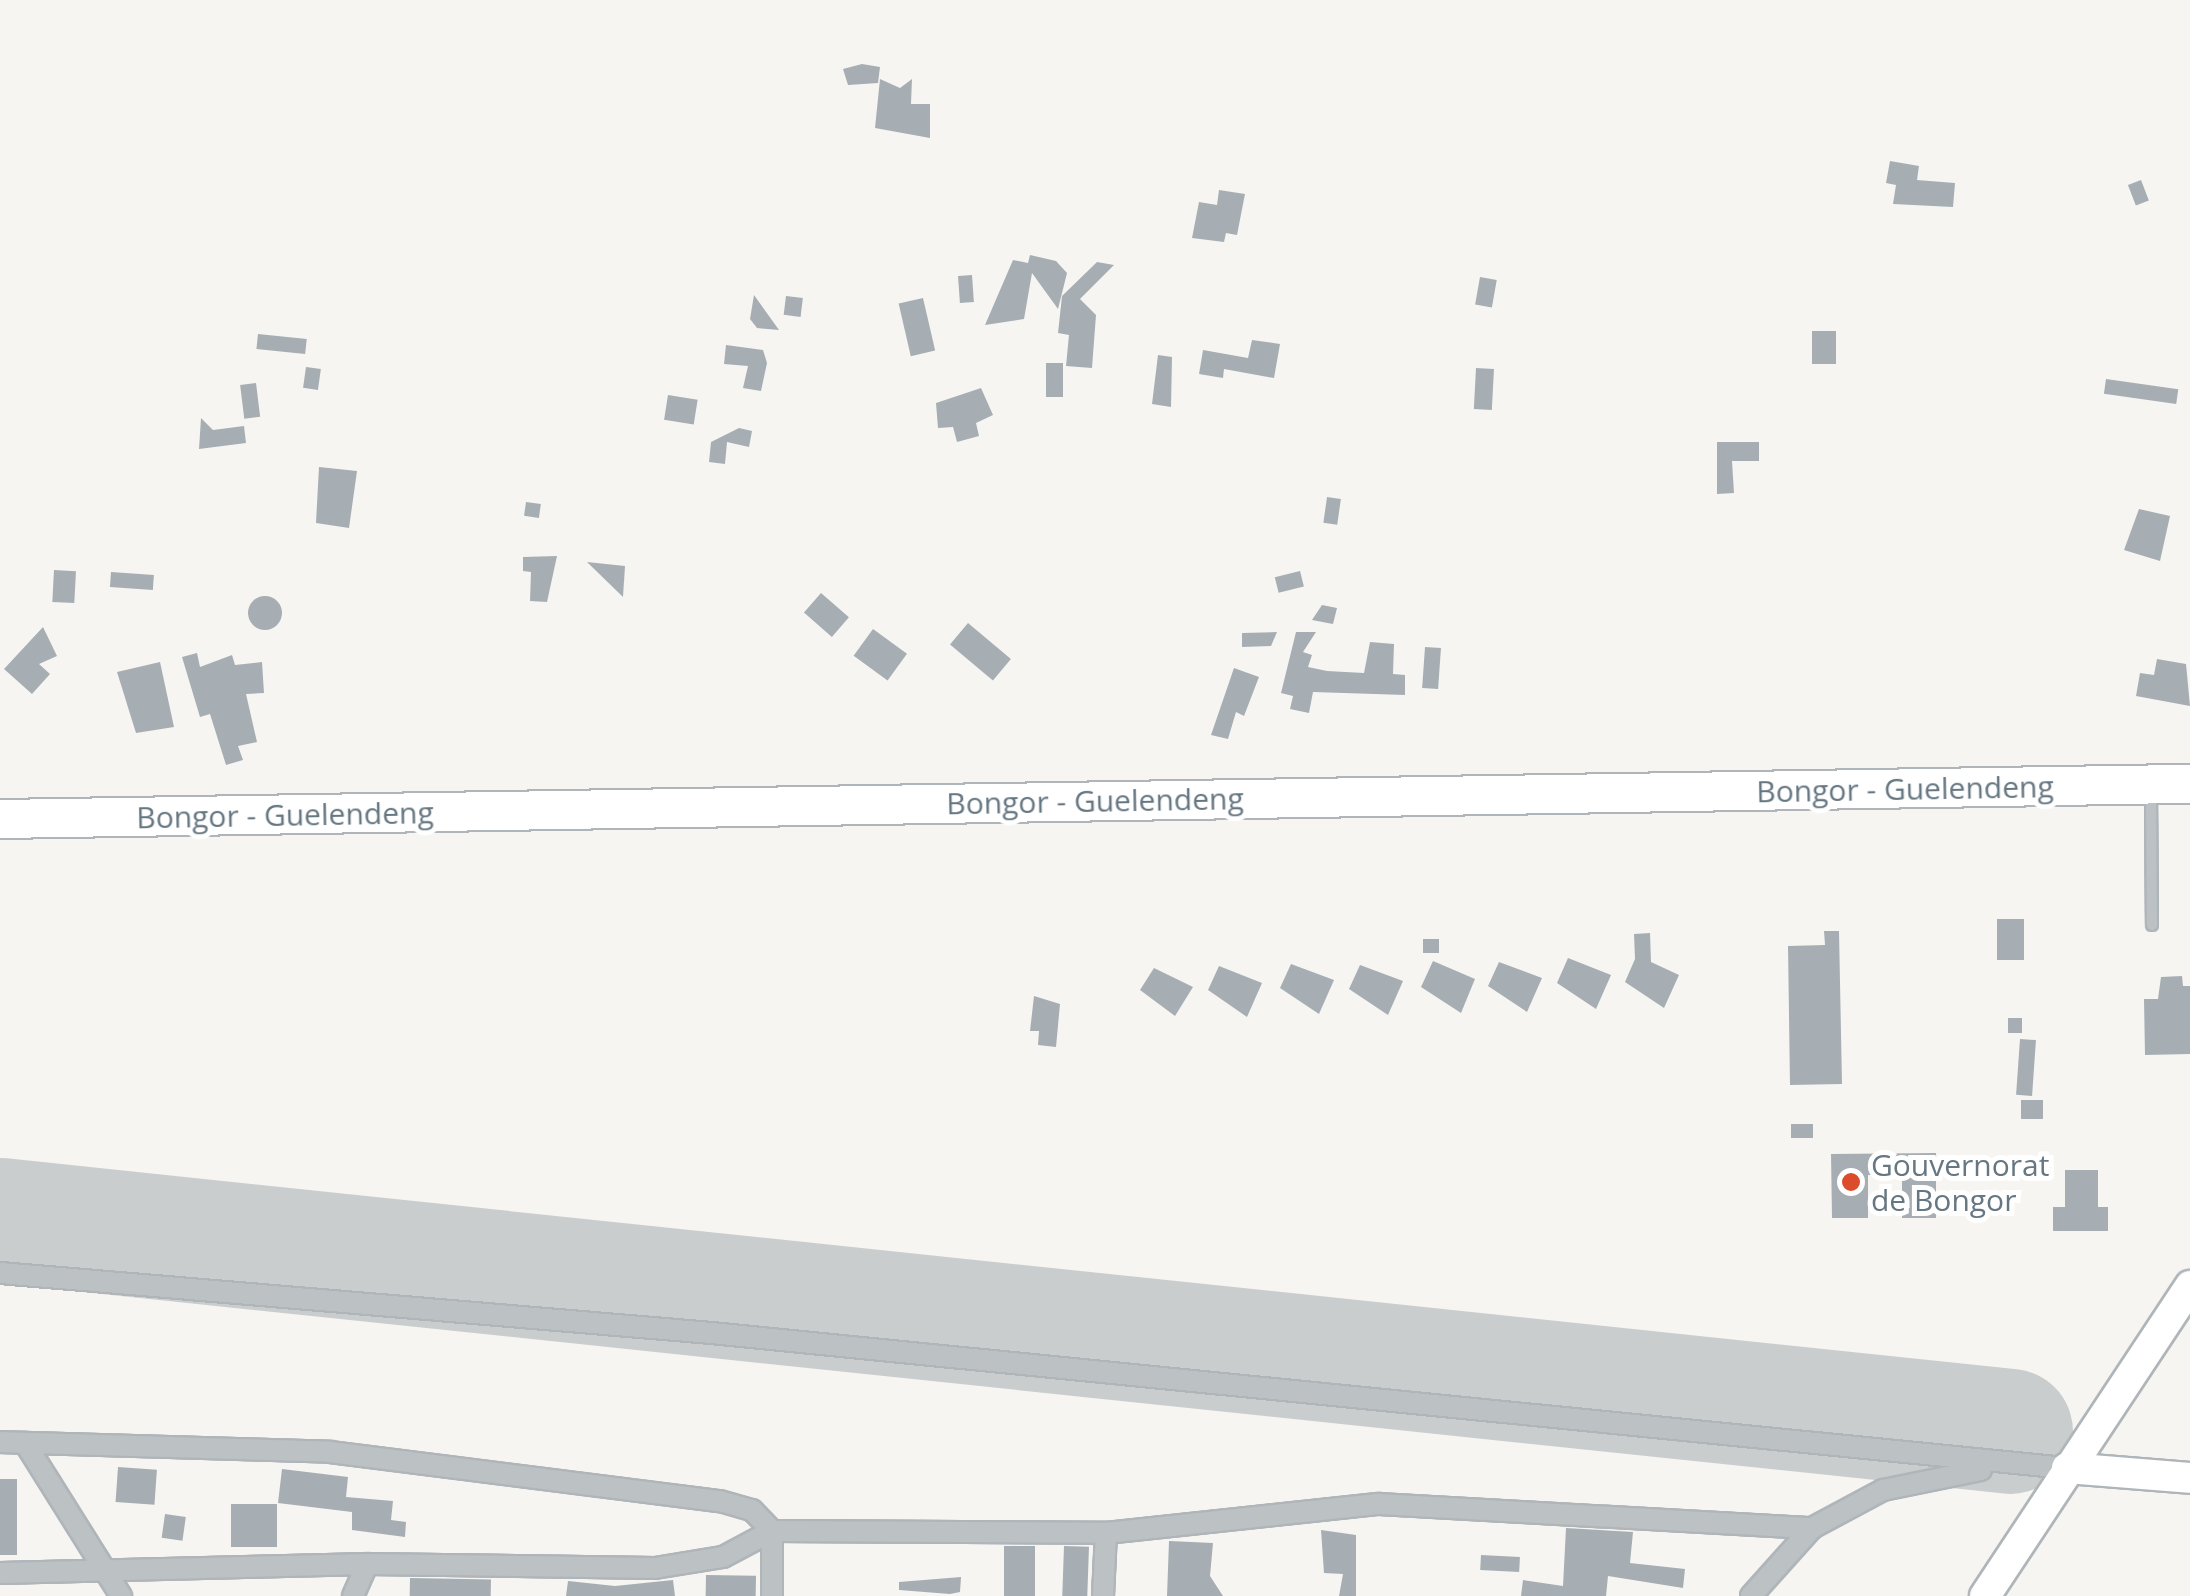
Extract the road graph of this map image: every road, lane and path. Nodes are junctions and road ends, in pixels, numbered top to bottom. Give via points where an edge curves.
1 (2190, 784) edge
2 (2151, 785) junction
3 (0, 819) edge
4 (2152, 925) dead end
5 (0, 1272) edge
6 (2190, 1286) edge
7 (0, 1442) edge
8 (25, 1443) junction
9 (2067, 1468) junction
10 (2190, 1478) edge
11 (1812, 1528) junction
12 (772, 1532) junction
13 (1106, 1534) junction
14 (368, 1564) junction
15 (101, 1568) junction
16 (0, 1573) edge
17 (122, 1596) edge
18 (354, 1596) edge
19 (772, 1596) edge
20 (1104, 1596) edge
21 (1750, 1596) edge
22 (1985, 1596) edge

1 - 2 highway, Bongor - Guelendeng
2 - 3 highway, Bongor - Guelendeng
2 - 4 lane
5 - 9 street via 711,1334
6 - 9 street
7 - 8 street
8 - 12 street via 378,1456 720,1502 752,1510
8 - 15 street
9 - 10 street
9 - 11 street via 1961,1470 1883,1490
9 - 22 street
11 - 13 street via 1379,1504
11 - 21 street
12 - 13 street
12 - 14 street via 724,1557 685,1566
12 - 19 street
13 - 20 street
14 - 15 street
14 - 18 street
15 - 16 street
15 - 17 street

